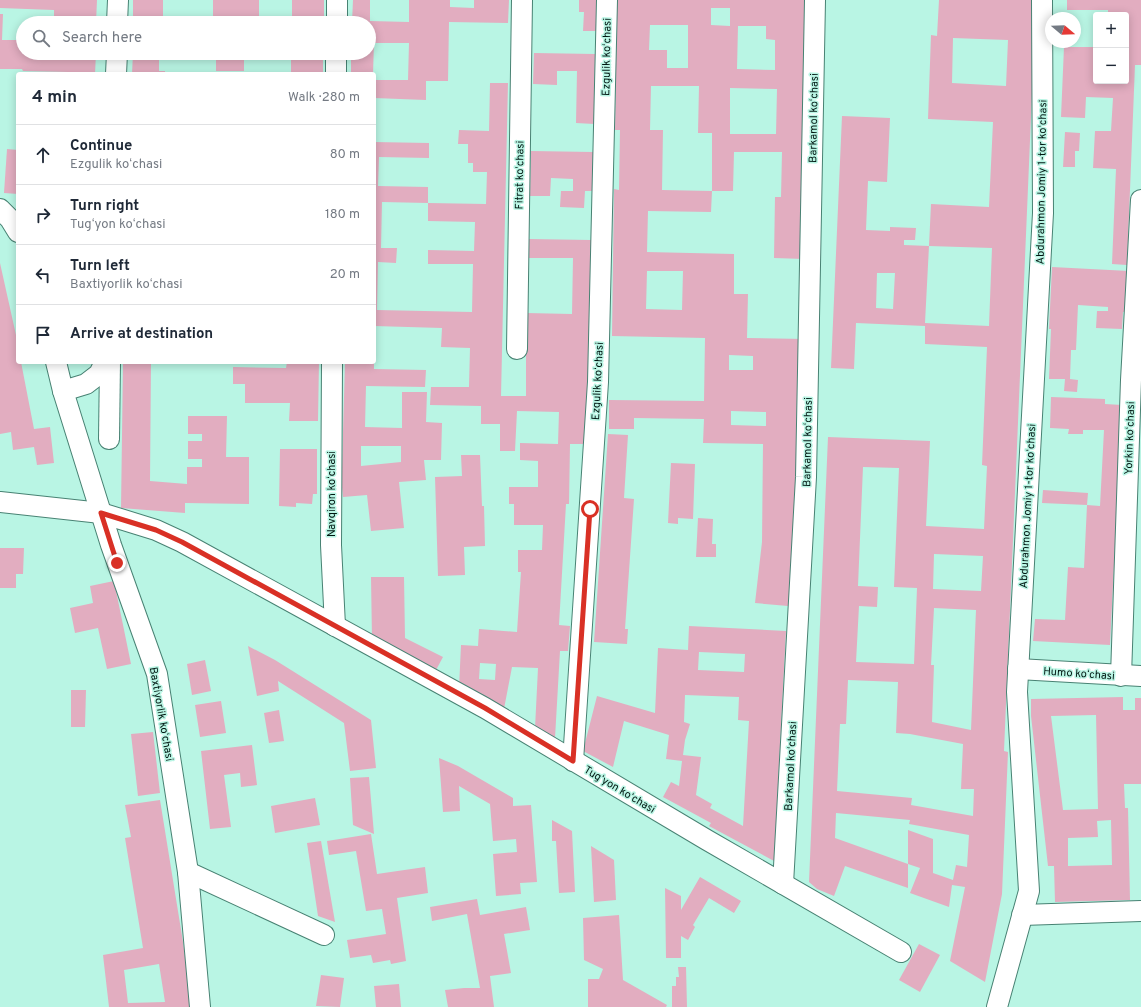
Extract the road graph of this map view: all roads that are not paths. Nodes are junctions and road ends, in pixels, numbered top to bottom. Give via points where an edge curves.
1 (118, 0) edge
2 (337, 0) edge
3 (522, 0) edge
4 (607, 0) edge
5 (815, 0) edge
6 (1042, 0) edge
7 (117, 16) edge
8 (337, 16) edge
9 (116, 60) edge
10 (336, 60) edge
11 (116, 72) edge
12 (336, 72) edge
13 (1141, 200) edge
14 (0, 209) edge
15 (16, 229) edge
16 (517, 349) dead end
17 (56, 364) edge
18 (104, 364) edge
19 (110, 364) edge
20 (332, 364) edge
21 (63, 391) junction
22 (109, 439) dead end
23 (0, 502) edge
24 (101, 513) junction
25 (335, 626) junction
26 (1018, 670) junction
27 (1121, 676) junction
28 (1141, 676) edge
29 (573, 761) junction
30 (188, 872) junction
31 (783, 884) junction
32 (1141, 911) edge
33 (1022, 915) junction
34 (324, 934) dead end
35 (901, 952) dead end
36 (200, 1007) edge
37 (997, 1007) edge

1 - 7 street
2 - 8 street
3 - 16 street, Fitrat koʻchasi
4 - 29 street, Ezgulik koʻchasi via 598,382
5 - 31 street, Barkamol koʻchasi via 806,477
6 - 26 street, Abdurahmon Jomiy 1-tor koʻchasi via 1043,213
9 - 11 street
10 - 12 street
13 - 27 street, Yorkin koʻchasi via 1131,380
14 - 15 street
17 - 21 street, Baxtiyorlik koʻchasi
18 - 21 street via 100,374 86,384
19 - 22 street
20 - 25 street, Navqiron koʻchasi via 331,545
21 - 24 street, Baxtiyorlik koʻchasi
23 - 24 street, Tugʻyon koʻchasi
24 - 25 street, Tugʻyon koʻchasi via 156,530 182,542
24 - 30 street, Baxtiyorlik koʻchasi via 157,674
25 - 29 street, Tugʻyon koʻchasi via 485,708
26 - 27 street, Humo koʻchasi
26 - 33 street, Abdurahmon Jomiy 1-tor koʻchasi via 1017,692 1029,890
27 - 28 street, Humo koʻchasi
29 - 31 street, Tugʻyon koʻchasi
30 - 34 street
30 - 36 street, Baxtiyorlik koʻchasi
31 - 35 street, Tugʻyon koʻchasi
32 - 33 street
33 - 37 street, Abdurahmon Jomiy 1-tor koʻchasi

